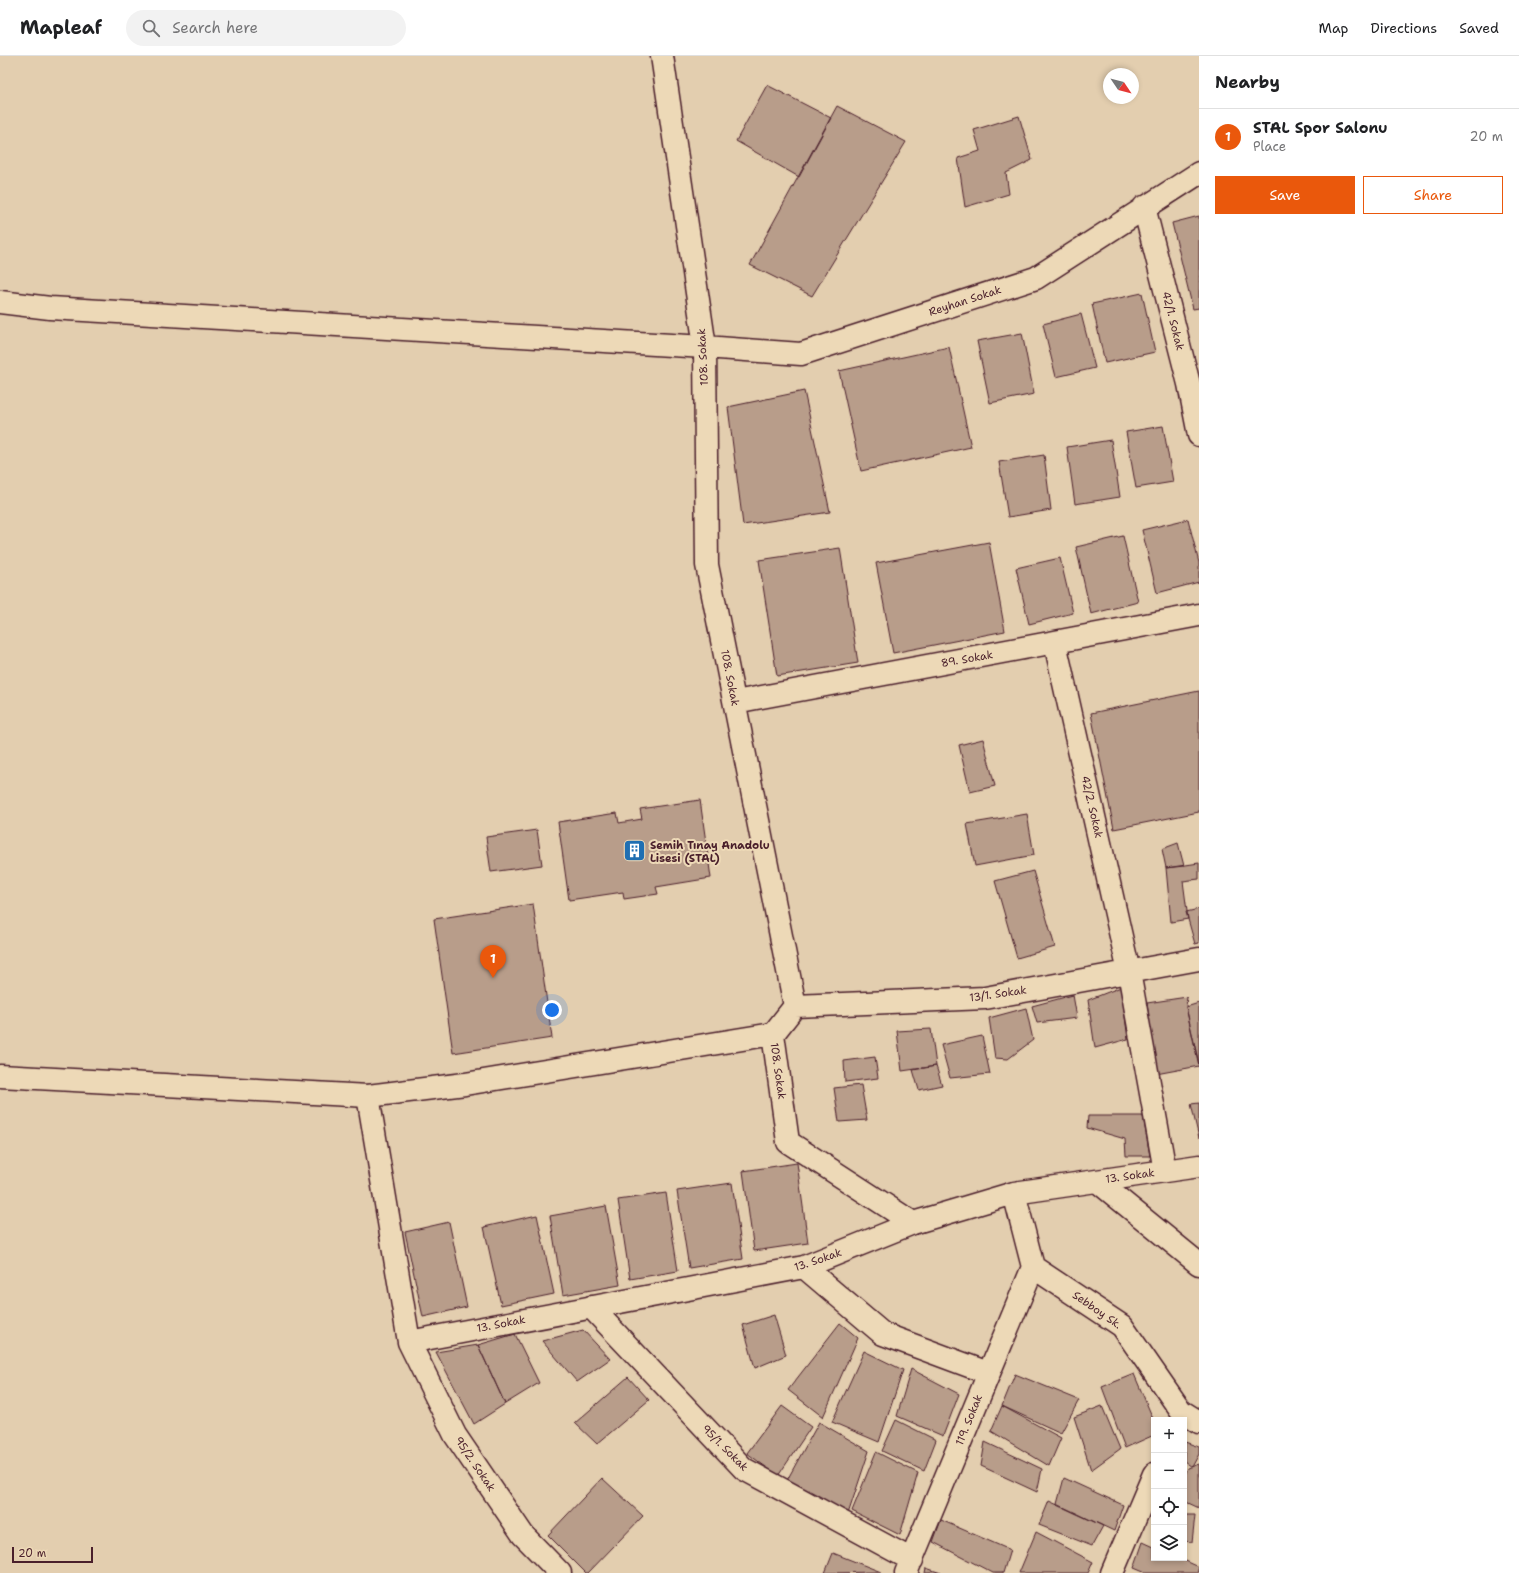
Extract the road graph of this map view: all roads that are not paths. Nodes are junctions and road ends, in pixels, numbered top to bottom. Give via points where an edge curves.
1 (662, 56) edge
2 (1199, 173) edge
3 (1144, 208) junction
4 (0, 302) edge
5 (705, 347) junction
6 (1199, 435) edge
7 (1199, 615) edge
8 (1055, 643) junction
9 (735, 702) junction
10 (1199, 959) edge
11 (1129, 972) junction
12 (795, 1006) junction
13 (773, 1034) junction
14 (0, 1076) edge
15 (368, 1096) junction
16 (1199, 1166) edge
17 (1165, 1171) junction
18 (1097, 1181) junction
19 (1014, 1193) junction
20 (913, 1223) junction
21 (1199, 1264) edge
22 (804, 1267) junction
23 (1033, 1267) junction
24 (591, 1307) junction
25 (409, 1342) junction
26 (988, 1373) junction
27 (1185, 1417) edge
28 (1151, 1481) edge
29 (909, 1567) edge
30 (560, 1573) edge
31 (1112, 1573) edge

1 - 5 street, 108. Sokak
2 - 3 street, Reyhan Sokak
3 - 5 street, Reyhan Sokak via 1036,278 801,354
3 - 6 street, 42/1. Sokak via 1189,384
4 - 5 street, Reyhan Sokak via 50,308
5 - 9 street, 108. Sokak via 707,565
7 - 8 street, 89. Sokak
8 - 9 street, 89. Sokak
8 - 11 street, 42/2. Sokak
9 - 12 street, 108. Sokak
10 - 11 street, 13/1. Sokak
11 - 12 street, 13/1. Sokak via 985,998
11 - 17 street, 42/2. Sokak
12 - 13 street, 108. Sokak
13 - 15 street via 465,1084
13 - 20 street, 108. Sokak via 788,1142
14 - 15 street
15 - 25 street, 95/2. Sokak
16 - 17 street, 13. Sokak
17 - 18 street, 13. Sokak
18 - 19 street, 13. Sokak
18 - 21 street
19 - 20 street, 13. Sokak
19 - 23 street
20 - 22 street, 13. Sokak
22 - 24 street, 13. Sokak
22 - 26 street via 883,1334
23 - 26 street, 119. Sokak
23 - 27 street, Sebboy Sk. via 1122,1326
24 - 25 street, 13. Sokak
24 - 29 street, 95/1. Sokak via 744,1469
25 - 30 street, 95/2. Sokak via 455,1435 523,1535
26 - 29 street, 119. Sokak
28 - 31 street

